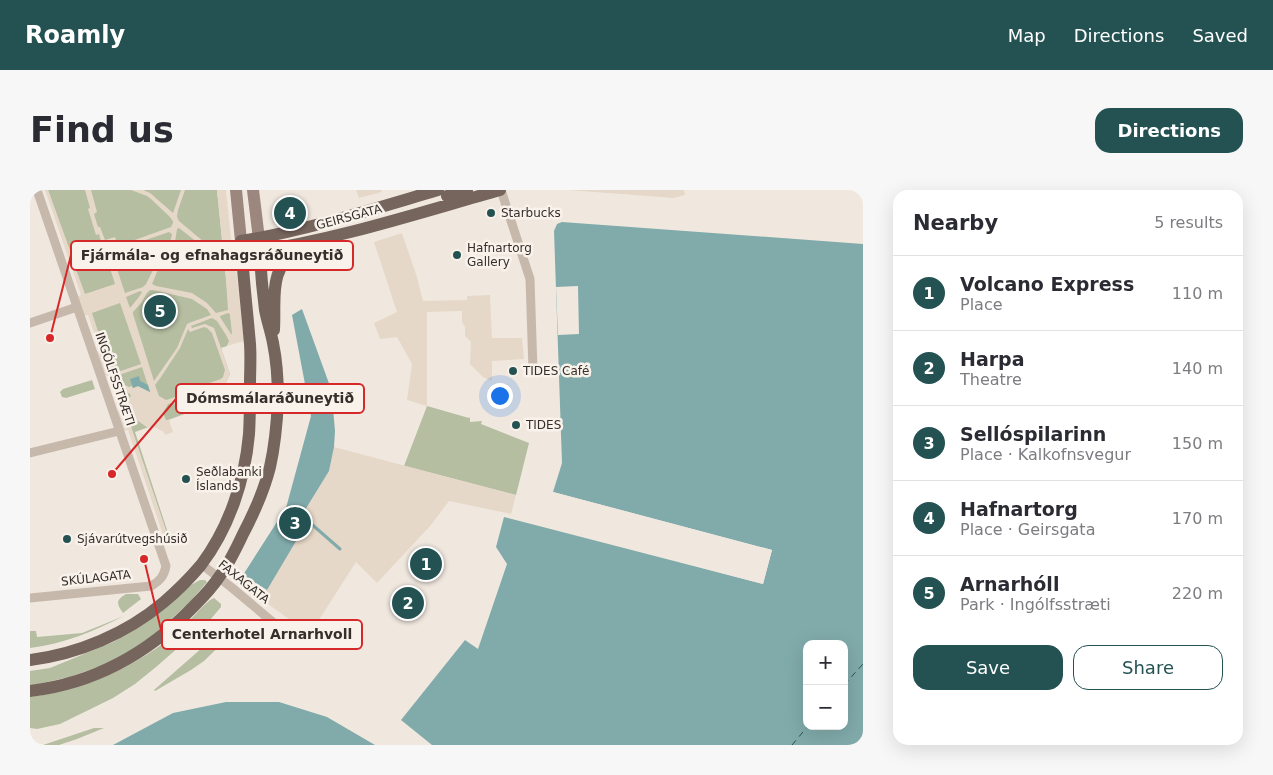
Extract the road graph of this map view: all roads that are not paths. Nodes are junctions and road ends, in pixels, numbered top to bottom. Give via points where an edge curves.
1 (38, 190) edge
2 (236, 190) edge
3 (253, 190) edge
4 (438, 190) edge
5 (467, 190) edge
6 (500, 190) edge
7 (401, 218) junction
8 (305, 243) junction
9 (259, 245) junction
10 (242, 247) junction
11 (77, 307) junction
12 (30, 323) edge
13 (273, 342) junction
14 (533, 370) dead end
15 (120, 431) junction
16 (30, 453) edge
17 (201, 564) junction
18 (162, 577) joint
19 (219, 577) junction
20 (30, 598) edge
21 (293, 639) dead end
22 (30, 660) edge
23 (30, 691) edge

1 - 11 street, INGÓLFSSTRÆTI
2 - 10 main road
3 - 9 main road
4 - 9 main road, GEIRSGATA
5 - 7 main road, GEIRSGATA via 412,206
6 - 7 main road, GEIRSGATA
6 - 14 street via 530,279
7 - 8 main road, GEIRSGATA
8 - 9 main road, GEIRSGATA
8 - 13 main road, GEIRSGATA via 287,257 277,276
9 - 10 main road, GEIRSGATA
9 - 13 main road via 265,312
10 - 17 main road via 250,346 248,441 233,507
11 - 12 street
11 - 15 street, INGÓLFSSTRÆTI
13 - 19 main road via 278,398 269,468 252,517
15 - 16 street
15 - 18 street, INGÓLFSSTRÆTI via 164,558 166,566
17 - 19 street, FAXAGATA
17 - 22 main road via 171,596 134,624 88,646 50,658
18 - 20 street, SKÚLAGATA via 151,586
19 - 21 street, FAXAGATA
19 - 23 main road via 178,623 129,659 84,679

